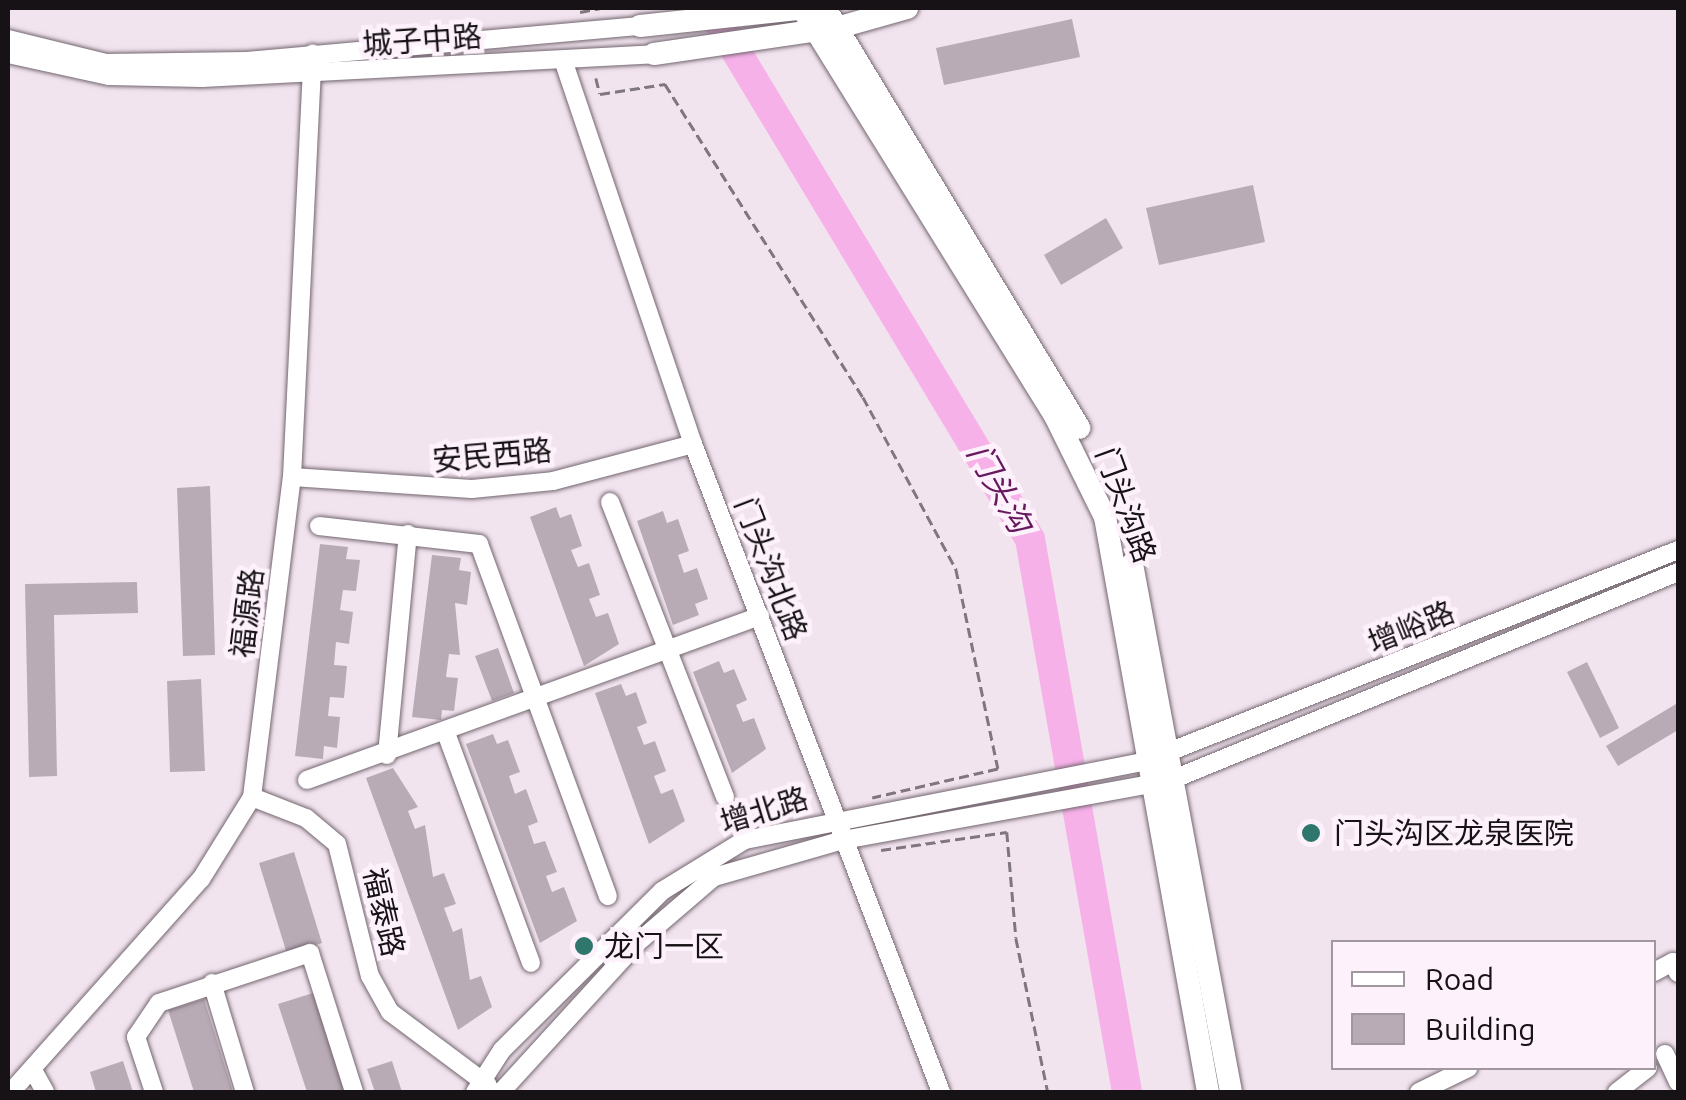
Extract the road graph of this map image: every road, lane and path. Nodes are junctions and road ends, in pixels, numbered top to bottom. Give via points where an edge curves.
1 (600, 8) edge
2 (804, 8) edge
3 (825, 8) edge
4 (907, 8) edge
5 (640, 26) joint
6 (840, 27) junction
7 (584, 29) junction
8 (816, 31) junction
9 (8, 39) edge
10 (8, 54) edge
11 (313, 54) junction
12 (654, 54) joint
13 (591, 58) junction
14 (563, 60) junction
15 (314, 77) junction
16 (694, 444) junction
17 (292, 477) junction
18 (610, 502) dead end
19 (319, 526) dead end
20 (408, 534) junction
21 (1678, 550) edge
22 (1678, 572) edge
23 (760, 616) junction
24 (667, 649) junction
25 (536, 698) junction
26 (446, 732) junction
27 (388, 755) junction
28 (1155, 758) junction
29 (306, 780) dead end
30 (1159, 783) junction
31 (252, 797) junction
32 (724, 797) dead end
33 (874, 810) junction
34 (837, 816) junction
35 (878, 834) junction
36 (843, 840) junction
37 (608, 896) dead end
38 (530, 963) dead end
39 (1656, 971) edge
40 (1678, 974) edge
41 (212, 983) junction
42 (1661, 1058) edge
43 (33, 1070) junction
44 (1464, 1070) edge
45 (1645, 1070) edge
46 (1678, 1082) edge
47 (478, 1086) edge
48 (11, 1092) edge
49 (45, 1092) edge
50 (154, 1092) edge
51 (246, 1092) edge
52 (354, 1092) edge
53 (500, 1092) edge
54 (941, 1092) edge
55 (1048, 1092) edge
56 (1208, 1092) edge
57 (1231, 1092) edge
58 (1421, 1092) edge
59 (1617, 1092) edge

1 - 7 path via 580,12
2 - 5 main road
2 - 8 main road, 门头沟路
3 - 6 main road, 门头沟路
4 - 6 main road, 城子中路
5 - 7 street, 城子中路
6 - 8 main road, 城子中路
6 - 28 main road, 门头沟路 via 1100,465 1141,598
7 - 11 street, 城子中路
8 - 12 main road, 城子中路
8 - 28 main road, 门头沟路 via 1085,468 1123,584
9 - 11 street, 城子中路 via 106,64
10 - 15 street, 城子中路 via 108,76
11 - 15 street, 福源路
12 - 13 street, 城子中路
13 - 14 street, 城子中路
13 - 33 path via 600,94 665,84 864,397 956,568 998,769 871,793
14 - 15 street, 城子中路
14 - 16 street, 门头沟北路
15 - 17 street, 福源路
16 - 17 street, 安民西路 via 553,480 472,489
16 - 23 street, 门头沟北路
17 - 31 street, 福源路
18 - 24 street
19 - 20 street
20 - 25 street via 479,544
20 - 27 street
21 - 28 street, 增峪路
22 - 30 street, 增峪路
23 - 24 street
23 - 34 street, 门头沟北路
24 - 25 street
24 - 32 street
25 - 26 street
25 - 37 street
26 - 27 street
26 - 38 street
27 - 29 street
28 - 30 main road, 门头沟路
28 - 33 street, 增北路
30 - 35 street, 增北路
30 - 56 main road, 门头沟路
30 - 57 main road, 门头沟路
31 - 43 street, 福源路 via 201,880
31 - 47 street, 福泰路 via 306,818 337,844 370,976 390,1012
33 - 34 street, 增北路
34 - 36 street, 门头沟北路
34 - 47 street, 增北路 via 745,840 690,870 592,957
35 - 36 street, 增北路
35 - 55 path via 882,857 1007,832 1016,938
36 - 53 street, 增北路 via 714,877 638,942
36 - 54 street, 门头沟北路
39 - 40 street via 1673,962
41 - 50 street via 158,1002 136,1038
41 - 51 street
41 - 52 street via 310,953
42 - 46 street
43 - 48 street, 福源路
43 - 49 street
44 - 58 street
45 - 59 street
47 - 53 street, 福泰路

